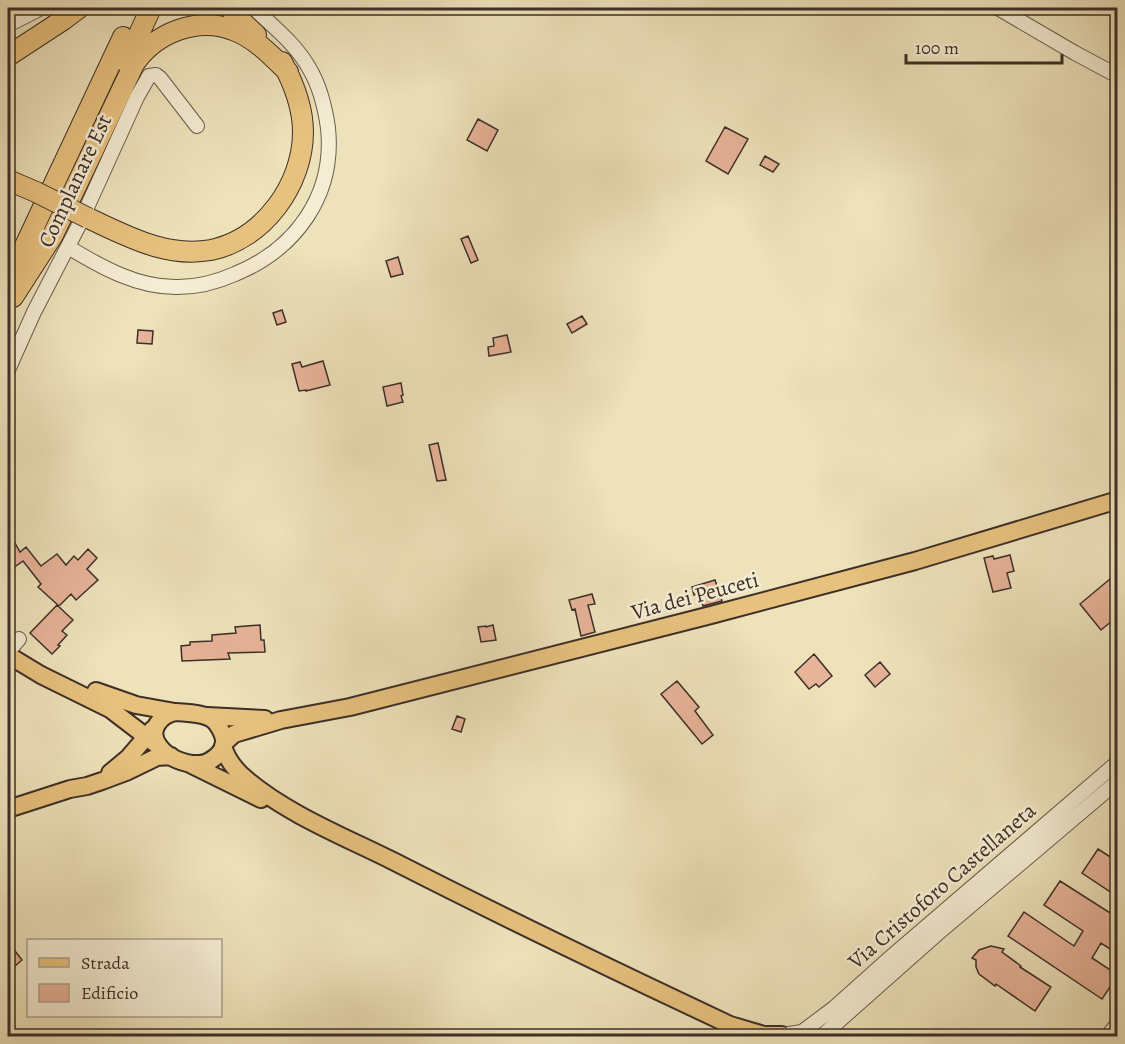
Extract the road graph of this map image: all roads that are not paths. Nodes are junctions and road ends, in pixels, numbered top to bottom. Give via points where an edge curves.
1 (41, 8) edge
2 (79, 8) edge
3 (137, 8) edge
4 (152, 8) edge
5 (230, 8) edge
6 (254, 8) edge
7 (999, 8) edge
8 (8, 25) edge
9 (8, 56) edge
10 (288, 72) junction
11 (1118, 76) edge
12 (197, 126) dead end
13 (8, 180) edge
14 (68, 247) junction
15 (9, 296) edge
16 (8, 370) edge
17 (1118, 500) edge
18 (19, 639) dead end
19 (10, 655) edge
20 (176, 712) junction
21 (207, 716) junction
22 (281, 720) junction
23 (153, 736) junction
24 (224, 745) junction
25 (179, 759) junction
26 (1118, 762) edge
27 (1118, 781) edge
28 (70, 789) junction
29 (8, 809) edge
30 (307, 819) junction
31 (1118, 1023) edge
32 (730, 1025) junction
33 (744, 1036) edge
34 (787, 1036) edge
35 (822, 1036) edge
36 (1108, 1036) edge

1 - 8 street
2 - 9 highway
3 - 15 highway
4 - 15 highway
5 - 10 highway via 277,54
6 - 14 street via 288,39 304,60 321,93 327,116 326,174 321,192 300,226 261,262 200,286 155,285 102,267
7 - 11 street
10 - 13 highway, bridge via 298,99 303,132 295,173 274,210 233,242 210,250 148,245
10 - 15 highway via 258,44 232,29 185,28 155,41 134,64 53,236
12 - 14 street, Complanare Est via 160,78 149,76
14 - 16 street, Complanare Est
17 - 22 main road, Via dei Peuceti via 915,561 700,618 350,707
18 - 19 street
19 - 20 main road via 107,696
19 - 23 main road via 41,675 110,708
20 - 21 main road
20 - 23 main road via 164,716
21 - 22 main road, Via dei Peuceti
21 - 24 main road via 218,726
22 - 24 main road, Via dei Peuceti via 234,734
23 - 25 main road via 165,753
23 - 28 main road via 112,772
24 - 25 main road via 206,763 192,764
24 - 30 main road via 226,757 245,778
25 - 28 main road via 157,757 102,782
25 - 30 main road
26 - 34 street, Via Cristoforo Castellaneta via 834,1008 802,1032
27 - 35 street, Via Cristoforo Castellaneta
28 - 29 main road
30 - 32 main road
31 - 36 street
32 - 33 main road
32 - 34 main road via 764,1035

